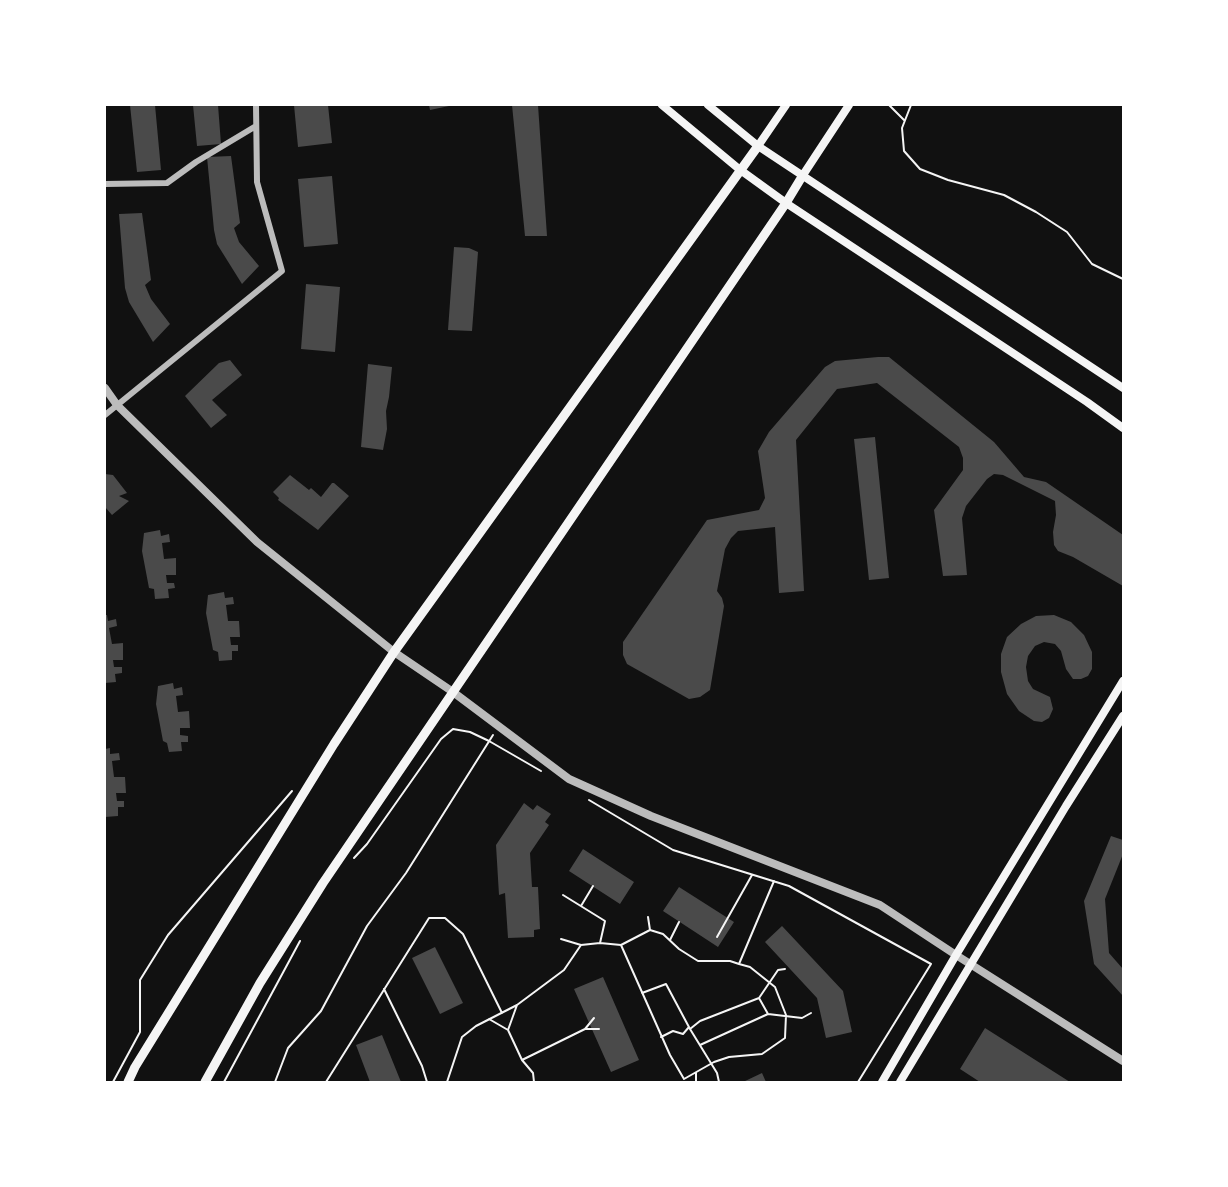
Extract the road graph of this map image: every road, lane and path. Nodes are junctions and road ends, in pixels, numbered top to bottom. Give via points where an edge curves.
1 (256, 105) edge
2 (662, 105) edge
3 (708, 105) edge
4 (786, 105) edge
5 (849, 105) edge
6 (889, 105) edge
7 (911, 105) edge
8 (904, 120) junction
9 (256, 126) junction
10 (758, 146) junction
11 (739, 170) junction
12 (802, 175) junction
13 (105, 184) edge
14 (786, 203) junction
15 (1123, 279) edge
16 (105, 388) edge
17 (1123, 388) edge
18 (117, 405) junction
19 (105, 414) edge
20 (1123, 428) edge
21 (394, 652) junction
22 (1123, 681) edge
23 (453, 692) junction
24 (1123, 716) edge
25 (499, 727) junction
26 (489, 741) junction
27 (540, 771) dead end
28 (297, 784) dead end
29 (581, 795) dead end
30 (354, 858) dead end
31 (752, 875) junction
32 (774, 881) junction
33 (593, 886) dead end
34 (563, 895) dead end
35 (581, 906) junction
36 (648, 917) dead end
37 (680, 922) dead end
38 (650, 930) junction
39 (717, 938) dead end
40 (561, 939) dead end
41 (301, 940) dead end
42 (670, 940) junction
43 (600, 943) junction
44 (581, 945) junction
45 (621, 945) junction
46 (956, 956) junction
47 (739, 964) junction
48 (972, 965) junction
49 (785, 969) dead end
50 (770, 983) junction
51 (384, 989) junction
52 (642, 993) junction
53 (759, 998) junction
54 (517, 1005) junction
55 (502, 1013) junction
56 (811, 1013) dead end
57 (768, 1014) junction
58 (786, 1015) junction
59 (594, 1018) dead end
60 (489, 1019) junction
61 (690, 1028) junction
62 (585, 1029) junction
63 (599, 1029) dead end
64 (508, 1030) junction
65 (661, 1037) junction
66 (700, 1045) junction
67 (522, 1060) junction
68 (1123, 1061) edge
69 (712, 1063) junction
70 (696, 1072) junction
71 (113, 1082) edge
72 (128, 1082) edge
73 (205, 1082) edge
74 (224, 1082) edge
75 (275, 1082) edge
76 (326, 1082) edge
77 (427, 1082) edge
78 (447, 1082) edge
79 (534, 1082) edge
80 (696, 1082) edge
81 (718, 1082) edge
82 (858, 1082) edge
83 (882, 1082) edge
84 (900, 1082) edge

1 - 9 street
2 - 11 main road
3 - 10 main road
4 - 10 main road
5 - 12 main road
6 - 8 path
7 - 8 path
8 - 15 path via 904,150 920,169 1004,195 1036,212 1067,232 1092,264
9 - 13 street via 167,183
9 - 18 street via 257,182 282,271
10 - 11 main road
10 - 12 main road
11 - 14 main road
11 - 21 main road
12 - 14 main road
12 - 17 main road
14 - 20 main road
14 - 23 main road
16 - 18 street
18 - 19 street
18 - 21 street via 256,542
21 - 23 street
21 - 72 main road
22 - 46 main road
23 - 25 street
23 - 73 main road via 323,883 260,983
24 - 48 main road
25 - 26 path
25 - 46 street via 569,779 651,816 880,905
26 - 27 path
26 - 30 path via 453,729 441,739
26 - 75 path via 406,873 367,926 321,1011 288,1048
28 - 71 path via 162,944 140,980 140,1032
29 - 31 path via 673,850
31 - 32 path
31 - 39 path
32 - 47 path
32 - 82 path via 931,964
33 - 35 path
34 - 35 path
35 - 43 path via 605,921
36 - 38 path
37 - 42 path
38 - 42 path
38 - 45 path
40 - 44 path
41 - 74 path
42 - 47 path via 698,960
43 - 44 path
43 - 45 path
44 - 54 path via 564,970
45 - 52 path
46 - 48 street
46 - 83 main road
47 - 50 path via 750,967
48 - 68 street
48 - 84 main road
49 - 50 path via 778,970
50 - 53 path
50 - 58 path
51 - 55 path via 429,918 446,918 463,934
51 - 76 path
51 - 77 path
52 - 61 path via 666,984
52 - 65 path
53 - 57 path
53 - 61 path
54 - 55 path
54 - 64 path
55 - 60 path
56 - 58 path via 802,1018
57 - 58 path
57 - 66 path
58 - 69 path via 785,1038 762,1054
59 - 62 path
60 - 64 path
60 - 78 path via 462,1036
61 - 65 path via 683,1034 673,1031
61 - 66 path
62 - 63 path
62 - 67 path
64 - 67 path
65 - 70 path via 684,1079
66 - 69 path
67 - 79 path via 533,1073
69 - 70 path
69 - 81 path
70 - 80 path

